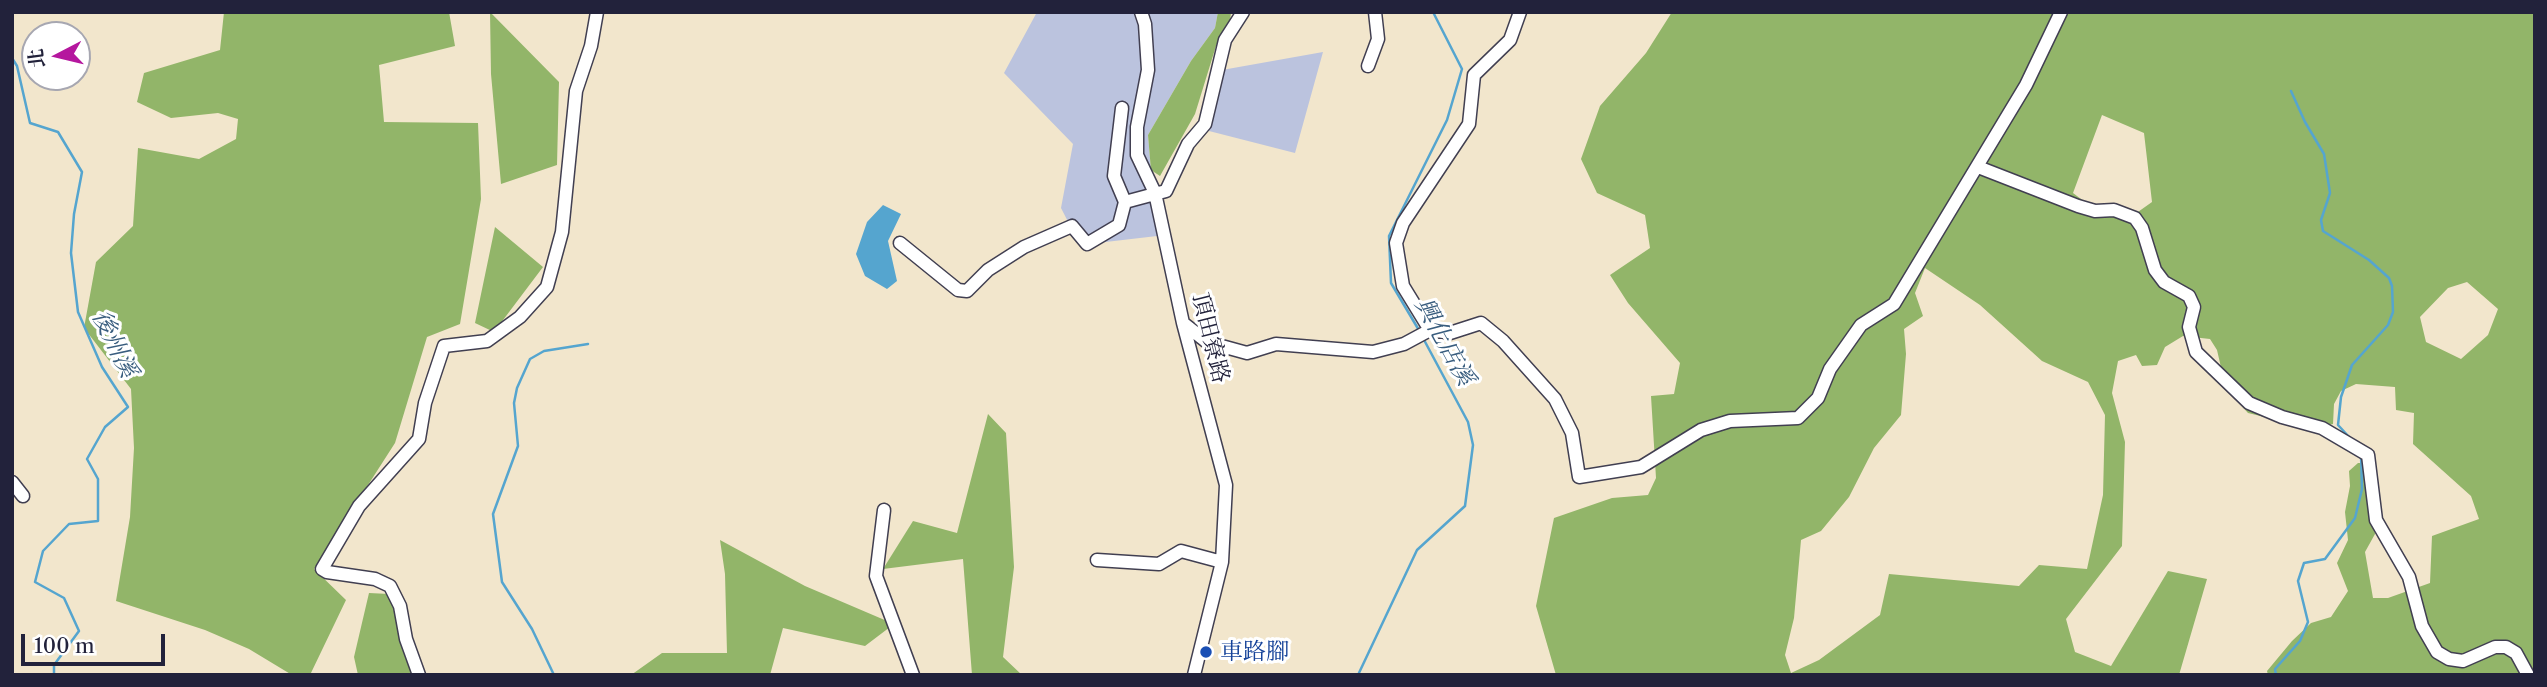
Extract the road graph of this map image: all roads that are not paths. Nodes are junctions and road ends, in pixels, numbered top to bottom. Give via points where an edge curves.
1 (597, 12) edge
2 (1141, 12) edge
3 (1243, 12) edge
4 (1375, 12) edge
5 (1520, 12) edge
6 (2061, 12) edge
7 (1368, 66) dead end
8 (1122, 108) dead end
9 (1978, 167) junction
10 (1155, 193) junction
11 (1125, 202) junction
12 (900, 243) dead end
13 (1183, 323) junction
14 (1430, 330) junction
15 (12, 482) edge
16 (23, 496) dead end
17 (884, 510) dead end
18 (1097, 560) dead end
19 (1222, 562) junction
20 (419, 675) edge
21 (913, 675) edge
22 (1194, 675) edge
23 (2528, 675) edge

1 - 20 street via 576,91 562,232 547,287 520,317 487,341 444,346 425,403 419,439 359,506 323,569 390,586
2 - 10 street, 頂田寮路 via 1148,70 1137,155
3 - 10 street via 1225,40 1205,124 1188,144 1166,191
4 - 7 street via 1378,39
5 - 14 street via 1510,40 1475,75 1469,124 1403,223 1396,243 1403,286
6 - 9 street via 2026,85
8 - 11 street via 1114,176
9 - 14 street via 1894,304 1861,325 1830,369 1818,398 1798,418 1730,421 1701,430 1641,467 1579,477 1572,433 1555,399 1503,341 1481,323 1450,333
9 - 23 street via 2078,206 2114,210 2135,218 2155,270 2164,282 2189,296 2194,307 2189,327 2196,352 2249,403 2322,428 2368,455 2376,520 2409,577 2422,626 2437,652 2463,661 2505,647 2516,653
10 - 11 street
10 - 13 street, 頂田寮路
11 - 12 street via 1119,225 1087,244 1072,226 1024,247 988,270 967,291 958,290
13 - 14 street via 1207,342 1247,353 1276,344 1373,352 1404,344
13 - 19 street, 頂田寮路 via 1226,485
15 - 16 street
17 - 21 street via 876,576
18 - 19 street via 1159,564 1181,551
19 - 22 street, 頂田寮路

